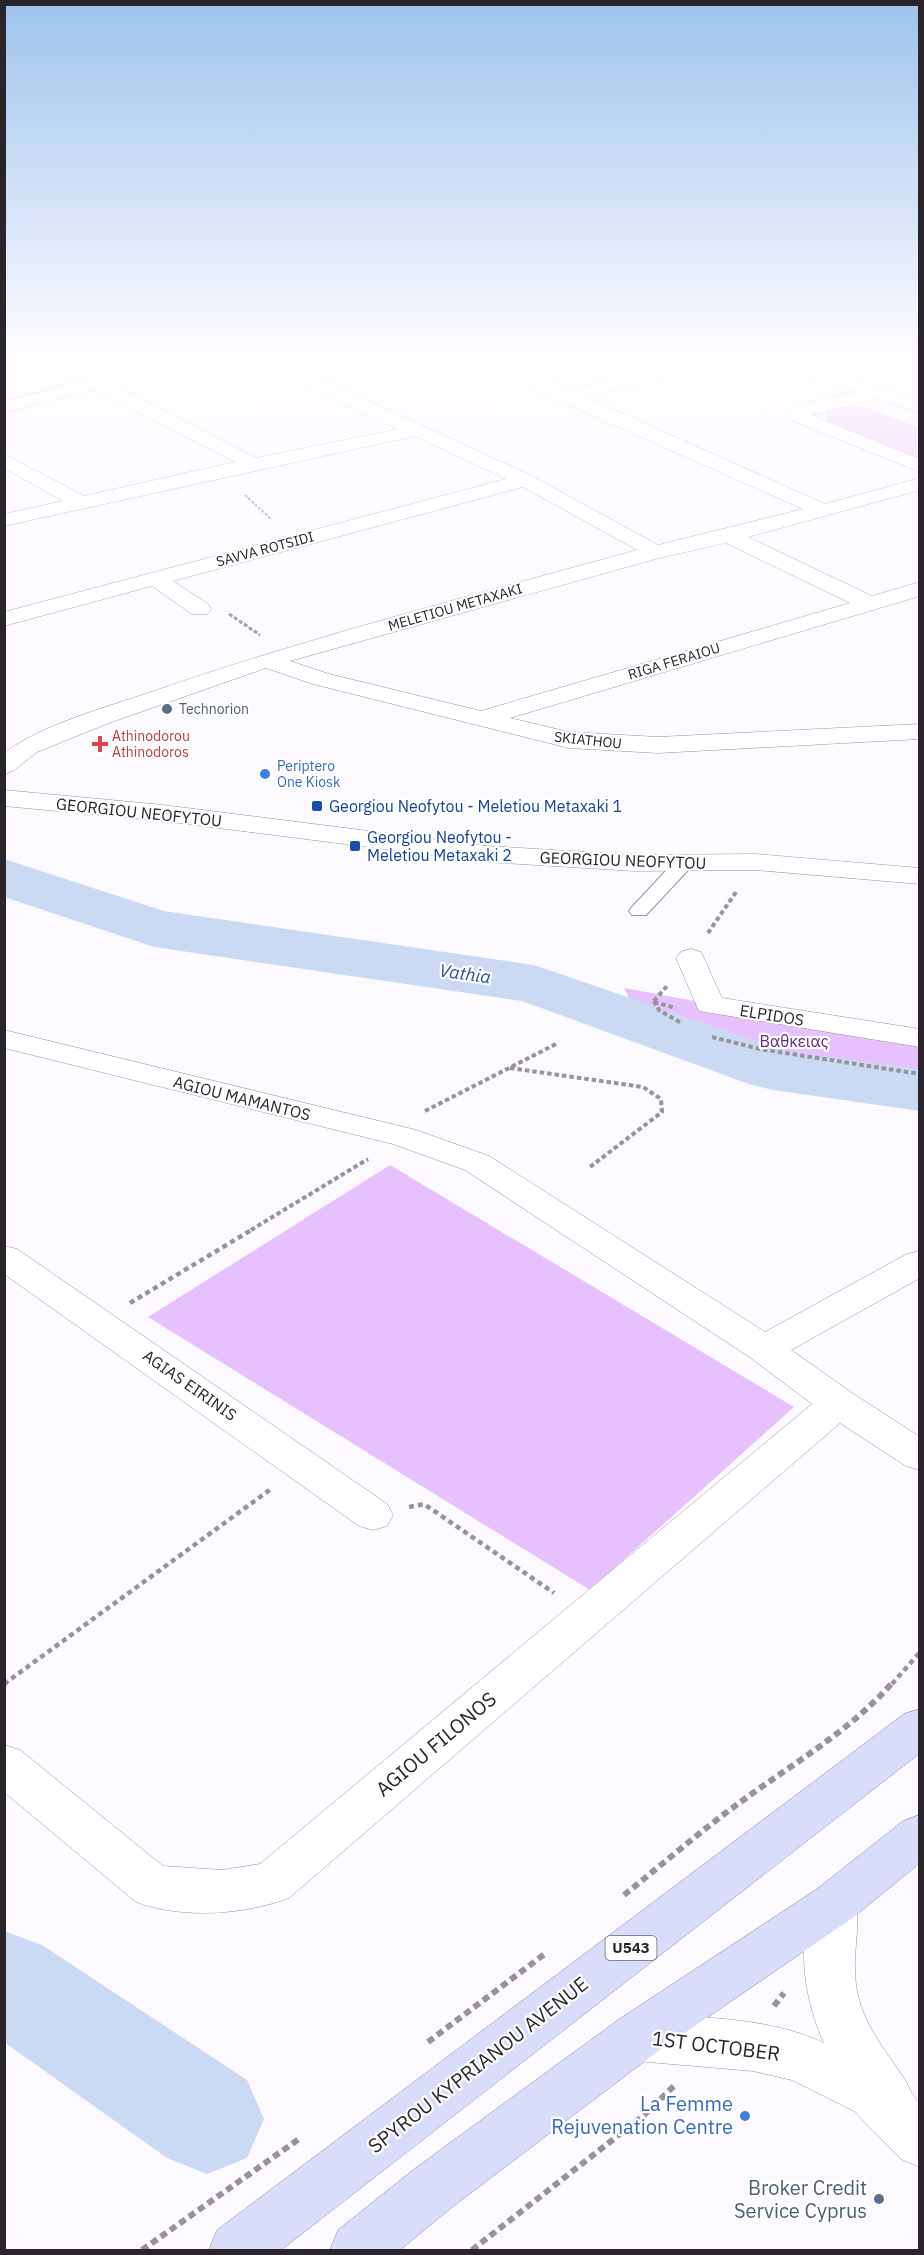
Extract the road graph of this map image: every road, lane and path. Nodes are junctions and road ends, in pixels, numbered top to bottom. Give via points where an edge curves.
1 (6, 461) edge
2 (248, 461) edge
3 (266, 461) edge
4 (485, 461) edge
5 (712, 461) edge
6 (253, 464) junction
7 (218, 471) junction
8 (525, 480) junction
9 (920, 484) edge
10 (80, 502) junction
11 (822, 510) junction
12 (4, 520) edge
13 (728, 536) junction
14 (295, 541) junction
15 (655, 552) junction
16 (155, 578) junction
17 (920, 589) edge
18 (869, 603) junction
19 (200, 609) joint
20 (4, 619) edge
21 (277, 657) junction
22 (480, 719) junction
23 (920, 731) edge
24 (4, 766) edge
25 (4, 798) edge
26 (755, 862) junction
27 (683, 864) junction
28 (920, 876) edge
29 (639, 911) dead end
30 (691, 958) joint
31 (654, 1001) dead end
32 (688, 1027) dead end
33 (708, 1036) dead end
34 (920, 1038) edge
35 (4, 1039) edge
36 (558, 1044) dead end
37 (510, 1068) junction
38 (920, 1074) edge
39 (394, 1135) junction
40 (591, 1167) dead end
41 (4, 1257) edge
42 (920, 1262) edge
43 (100, 1322) junction
44 (764, 1350) junction
45 (838, 1403) junction
46 (920, 1456) edge
47 (303, 1465) junction
48 (373, 1515) joint
49 (587, 1616) junction
50 (920, 1652) edge
51 (4, 1684) edge
52 (920, 1727) edge
53 (4, 1764) edge
54 (920, 1835) edge
55 (614, 1903) dead end
56 (834, 1904) junction
57 (550, 1950) dead end
58 (636, 2037) junction
59 (422, 2047) dead end
60 (917, 2138) edge
61 (325, 2151) junction
62 (253, 2238) edge
63 (142, 2250) edge
64 (358, 2250) edge

1 - 10 street
2 - 6 street
3 - 6 street
4 - 8 street
5 - 11 street
6 - 7 street
7 - 10 street
7 - 14 path
8 - 14 street, SAVVA ROTSIDI
8 - 15 street
9 - 11 street, MELETIOU METAXAKI
10 - 12 street
11 - 13 street, MELETIOU METAXAKI
13 - 15 street, MELETIOU METAXAKI
13 - 18 street
14 - 16 street, SAVVA ROTSIDI
15 - 21 street, MELETIOU METAXAKI
16 - 19 street
16 - 20 street, SAVVA ROTSIDI
17 - 18 street, RIGA FERAIOU
18 - 22 street, RIGA FERAIOU
19 - 21 path via 215,605
21 - 22 street, SKIATHOU via 321,679
21 - 24 street, MELETIOU METAXAKI via 48,739 28,747
22 - 23 street, SKIATHOU via 569,740 658,746
25 - 27 street, GEORGIOU NEOFYTOU via 163,813 487,854
26 - 27 street, GEORGIOU NEOFYTOU
26 - 28 street, GEORGIOU NEOFYTOU
26 - 30 path
27 - 29 lane
30 - 34 street, ELPIDOS via 710,1005
31 - 32 path via 659,1010
33 - 38 path via 760,1049
35 - 39 street, AGIOU MAMANTOS
36 - 37 path
37 - 39 path
37 - 40 path via 643,1087 661,1099 662,1112
39 - 43 path
39 - 44 street, AGIOU MAMANTOS via 477,1162
41 - 43 street, AGIAS EIRINIS
42 - 44 street
43 - 47 street, AGIAS EIRINIS
44 - 45 street, AGIOU MAMANTOS
45 - 46 street, AGIOU MAMANTOS
45 - 49 street, AGIOU FILONOS
47 - 48 street, AGIAS EIRINIS
47 - 51 path
48 - 49 path via 424,1504
49 - 53 street, AGIOU FILONOS via 272,1883 222,1891 153,1887
50 - 55 path via 858,1717 744,1799
52 - 61 main road, SPYROU KYPRIANOU AVENUE / U543
54 - 56 main road
56 - 58 main road
56 - 60 street, 1ST OCTOBER via 830,1956 833,2004 850,2045
57 - 59 path
58 - 60 street, 1ST OCTOBER via 753,2047 799,2057 873,2093
58 - 64 main road via 432,2189
61 - 62 main road, SPYROU KYPRIANOU AVENUE / U543
61 - 63 path

